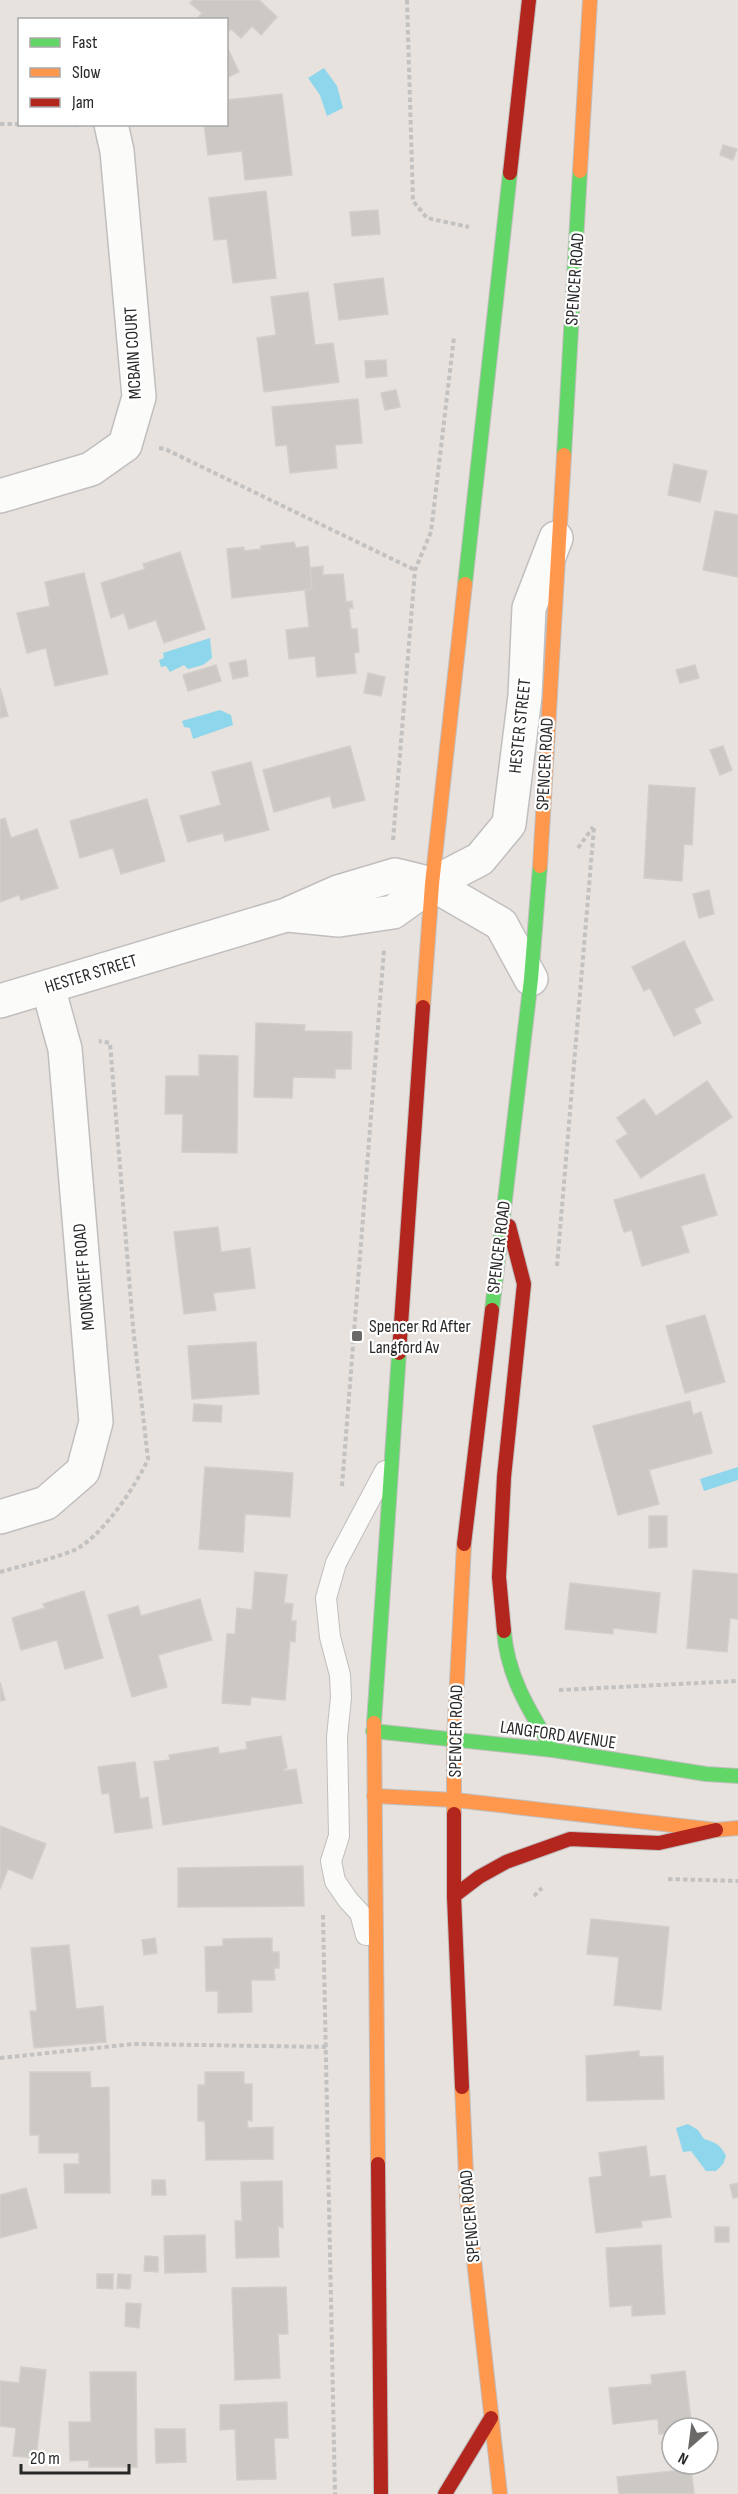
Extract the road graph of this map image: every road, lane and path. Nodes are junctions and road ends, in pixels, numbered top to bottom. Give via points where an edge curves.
1 (407, 0) edge
2 (529, 0) edge
3 (590, 0) edge
4 (0, 124) edge
5 (18, 124) edge
6 (111, 126) edge
7 (465, 238) dead end
8 (454, 332) dead end
9 (125, 445) junction
10 (0, 496) edge
11 (558, 534) junction
12 (415, 570) junction
13 (594, 827) dead end
14 (390, 877) junction
15 (432, 884) junction
16 (387, 913) junction
17 (286, 915) junction
18 (375, 944) dead end
19 (384, 952) junction
20 (531, 979) junction
21 (48, 987) junction
22 (0, 1001) edge
23 (91, 1040) dead end
24 (504, 1207) junction
25 (556, 1275) dead end
26 (392, 1453) junction
27 (342, 1492) dead end
28 (0, 1517) edge
29 (0, 1572) edge
30 (738, 1681) edge
31 (550, 1690) dead end
32 (374, 1731) junction
33 (454, 1741) junction
34 (553, 1750) junction
35 (738, 1776) edge
36 (374, 1796) junction
37 (455, 1800) junction
38 (738, 1828) edge
39 (716, 1830) junction
40 (334, 1874) junction
41 (454, 1896) junction
42 (376, 1972) junction
43 (327, 2046) junction
44 (0, 2058) edge
45 (491, 2418) junction
46 (335, 2494) edge
47 (381, 2494) edge
48 (445, 2494) edge
49 (500, 2494) edge

1 - 7 path via 413,201 427,218 466,226
2 - 15 main road
3 - 11 main road, SPENCER ROAD
4 - 5 path
6 - 9 street, MCBAIN COURT via 139,397
8 - 12 path via 431,532
9 - 10 street via 91,469
9 - 12 path via 165,449
11 - 15 street, HESTER STREET via 529,608 525,696 509,824 480,860
11 - 20 main road, SPENCER ROAD
12 - 14 path
13 - 25 path
14 - 15 street, HESTER STREET
14 - 17 street, HESTER STREET via 338,892
15 - 16 street, HESTER STREET
15 - 20 street, HESTER STREET via 501,924
15 - 26 main road
16 - 17 street, HESTER STREET via 339,920
16 - 19 path
17 - 21 street, HESTER STREET
18 - 19 path
19 - 27 path
20 - 24 main road, SPENCER ROAD
21 - 22 street, HESTER STREET
21 - 28 street, MONCRIEFF ROAD via 65,1049 96,1422 83,1471 46,1503
23 - 29 path via 110,1043 148,1459 140,1478 93,1539 73,1551
24 - 33 main road, SPENCER ROAD via 462,1564
24 - 34 main road via 524,1284 504,1478 499,1577 505,1648 521,1697
26 - 32 main road
26 - 40 lane via 336,1563 326,1598 330,1637 340,1675 339,1836 331,1861
30 - 31 path
32 - 33 main road, LANGFORD AVENUE
32 - 36 main road
33 - 34 main road, LANGFORD AVENUE
33 - 37 main road, SPENCER ROAD
34 - 35 main road, LANGFORD AVENUE
36 - 37 main road
36 - 42 main road
37 - 39 main road
37 - 41 main road, SPENCER ROAD
38 - 39 main road
39 - 41 main road via 659,1843 570,1839 506,1862
40 - 42 lane via 335,1881 360,1913
40 - 43 path via 323,1909
41 - 45 main road, SPENCER ROAD via 467,2197
42 - 47 main road
43 - 44 path via 134,2044
43 - 46 path
45 - 48 main road
45 - 49 main road, SPENCER ROAD

